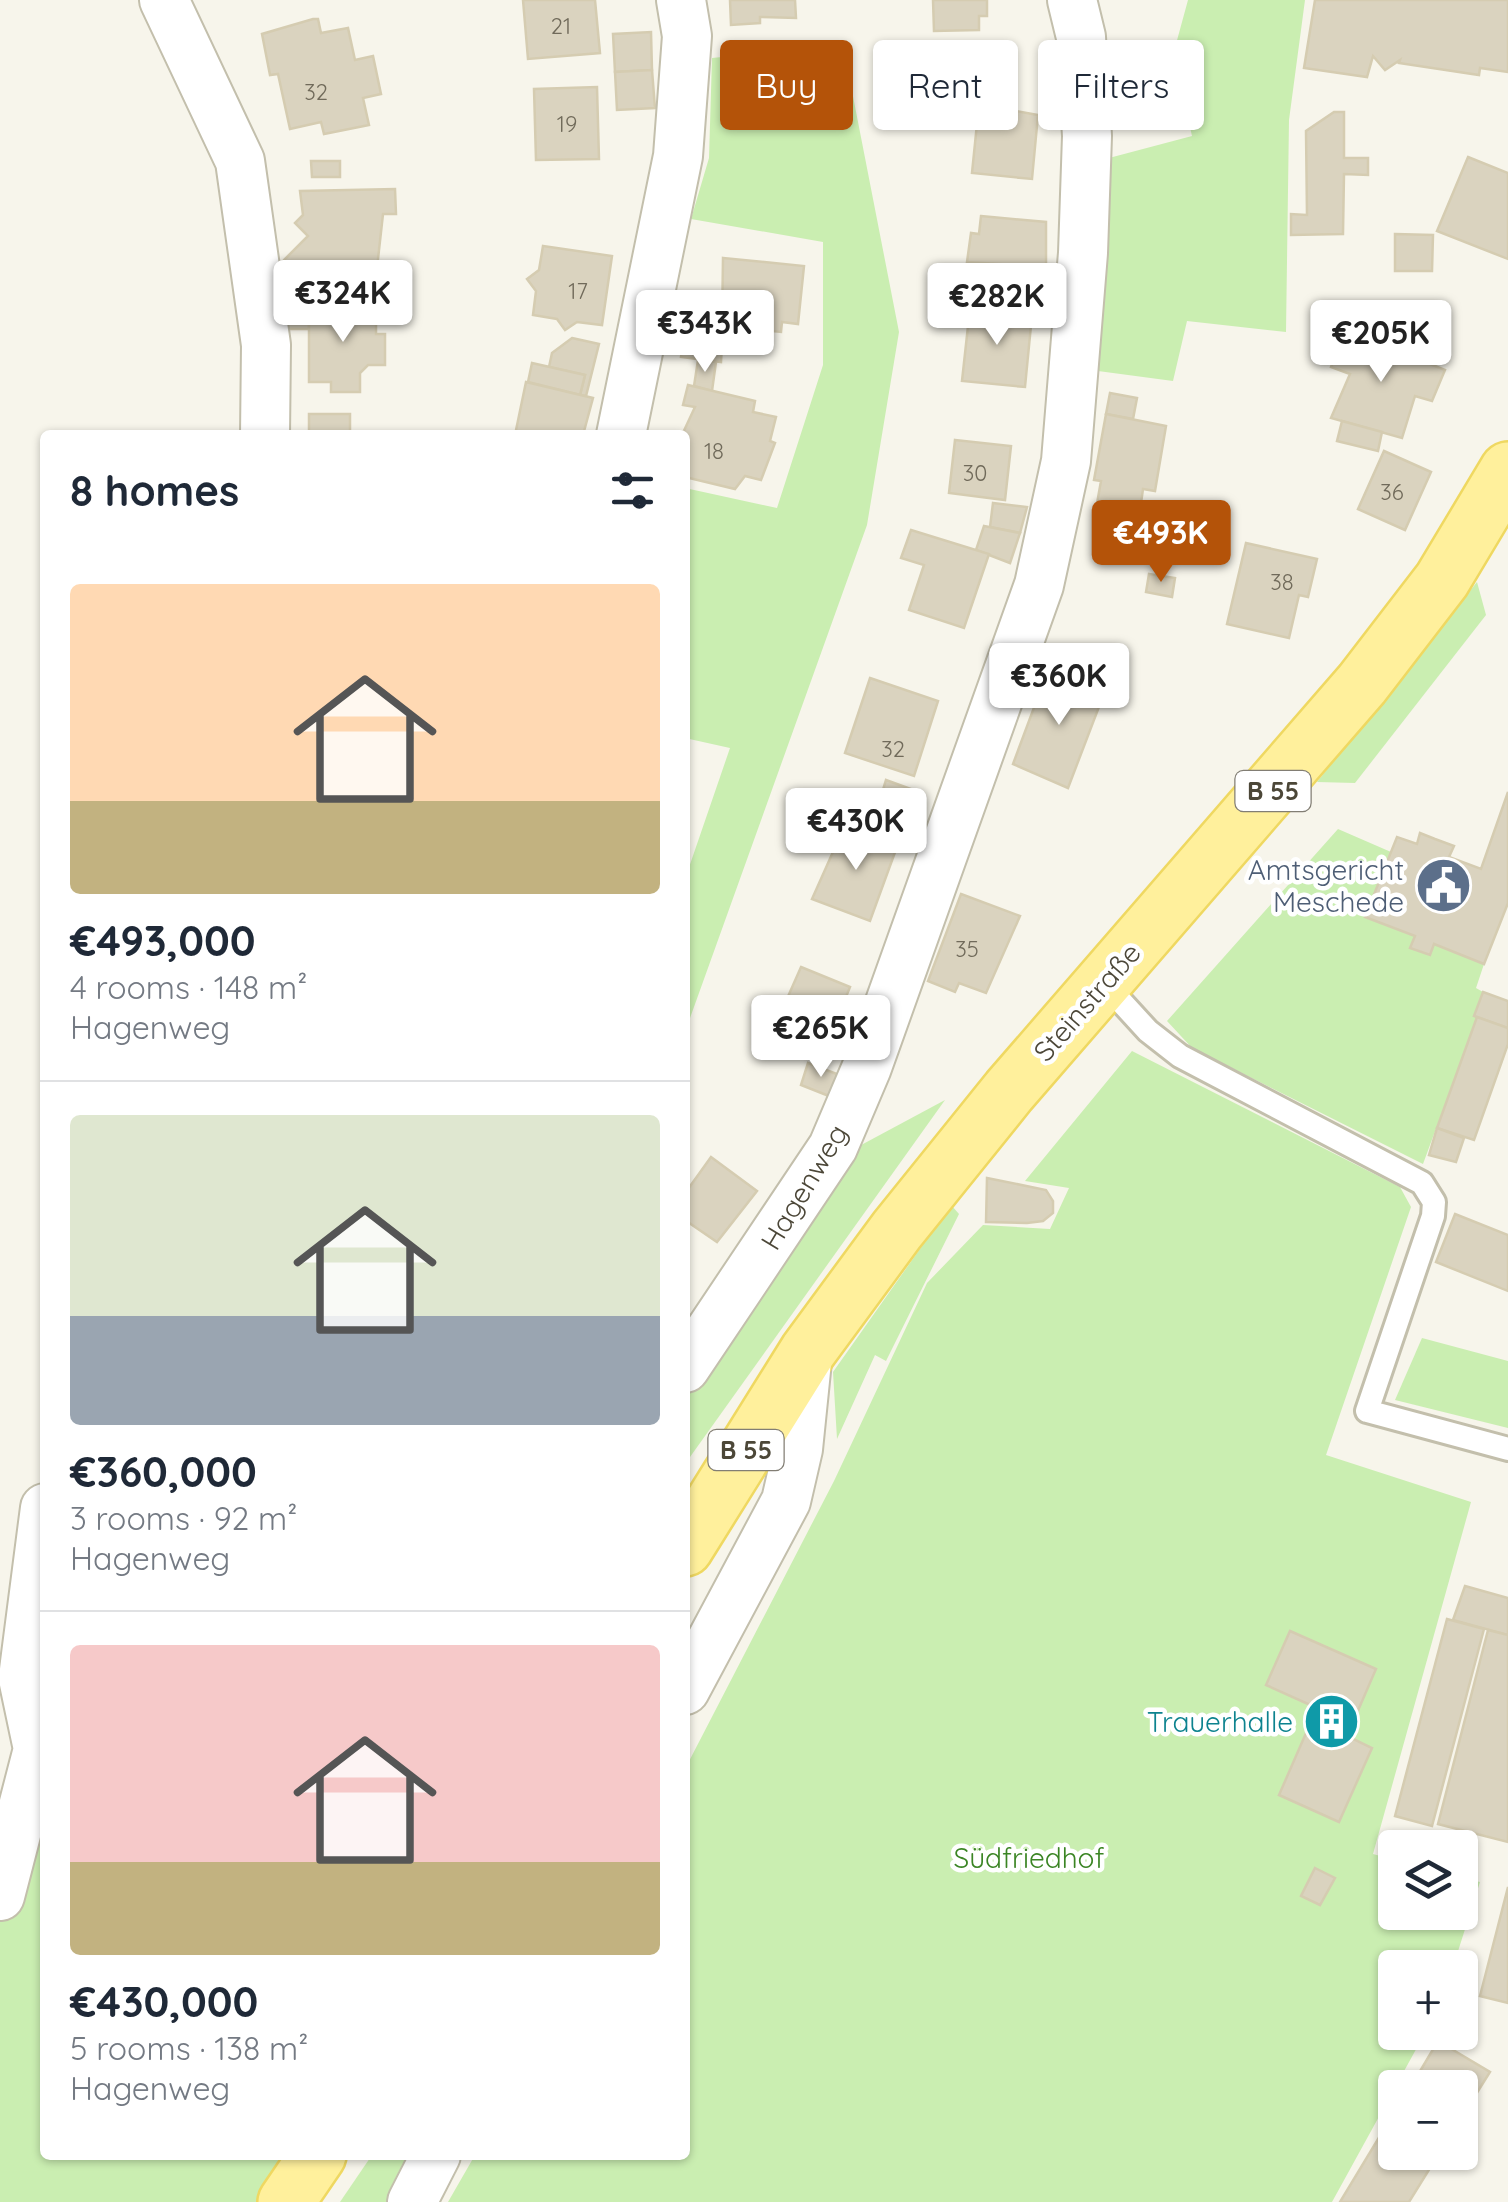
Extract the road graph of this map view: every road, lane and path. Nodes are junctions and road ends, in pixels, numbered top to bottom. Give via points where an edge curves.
1 (164, 0) edge
2 (681, 0) edge
3 (1072, 0) edge
4 (265, 430) edge
5 (622, 430) edge
6 (1508, 470) edge
7 (1104, 983) junction
8 (808, 1352) junction
9 (690, 1361) edge
10 (1508, 1450) edge
11 (40, 1528) edge
12 (690, 1540) edge
13 (13, 1635) edge
14 (690, 1681) edge
15 (40, 1743) edge
16 (40, 1750) edge
17 (0, 1896) edge
18 (315, 2160) edge
19 (433, 2160) edge
20 (286, 2202) edge
21 (412, 2202) edge

1 - 4 street via 240,161 266,345
2 - 5 street via 686,54 678,156
3 - 9 street, Hagenweg via 1087,136 1082,253 1066,461 1039,585 833,1148
6 - 7 main road, Steinstraße / B 55 via 1442,580 1362,684
7 - 8 main road, Steinstraße / B 55 via 934,1183
7 - 10 lane via 1180,1056 1422,1183 1434,1202 1433,1216 1367,1411
8 - 12 main road, Steinstraße / B 55
8 - 14 street via 786,1501
11 - 13 street
13 - 15 street
16 - 17 street
18 - 20 main road
19 - 21 street

